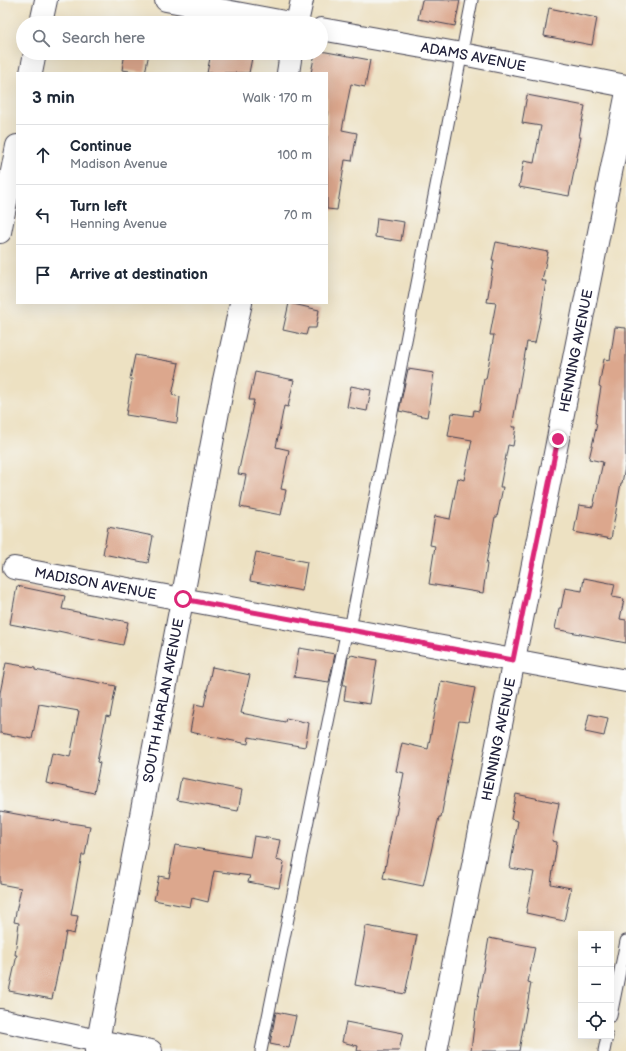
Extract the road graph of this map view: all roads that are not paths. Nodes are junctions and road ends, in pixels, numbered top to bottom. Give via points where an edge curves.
1 (46, 0) edge
2 (166, 0) edge
3 (302, 0) edge
4 (472, 0) edge
5 (43, 16) edge
6 (252, 16) edge
7 (299, 16) edge
8 (328, 30) edge
9 (462, 54) junction
10 (34, 60) edge
11 (290, 60) edge
12 (31, 72) edge
13 (288, 72) edge
14 (626, 86) edge
15 (626, 97) edge
16 (16, 151) edge
17 (0, 232) edge
18 (241, 304) edge
19 (14, 568) dead end
20 (183, 599) junction
21 (348, 629) junction
22 (513, 660) junction
23 (626, 681) edge
24 (626, 942) edge
25 (614, 1003) edge
26 (0, 1020) edge
27 (606, 1039) edge
28 (97, 1046) edge
29 (151, 1051) edge
30 (261, 1051) edge
31 (436, 1051) edge
32 (604, 1051) edge

1 - 5 main road
2 - 6 main road
3 - 7 main road
4 - 9 lane
8 - 9 main road, ADAMS AVENUE
9 - 14 main road, ADAMS AVENUE
9 - 21 lane
10 - 12 main road
11 - 13 main road
15 - 22 main road, HENNING AVENUE
16 - 17 main road
18 - 20 main road, SOUTH HARLAN AVENUE
19 - 20 main road, MADISON AVENUE
20 - 21 main road, MADISON AVENUE
20 - 28 main road, SOUTH HARLAN AVENUE
21 - 22 main road, MADISON AVENUE
21 - 30 lane
22 - 23 main road, MADISON AVENUE
22 - 31 main road, HENNING AVENUE
24 - 25 lane
26 - 28 main road
27 - 32 lane
28 - 29 main road

